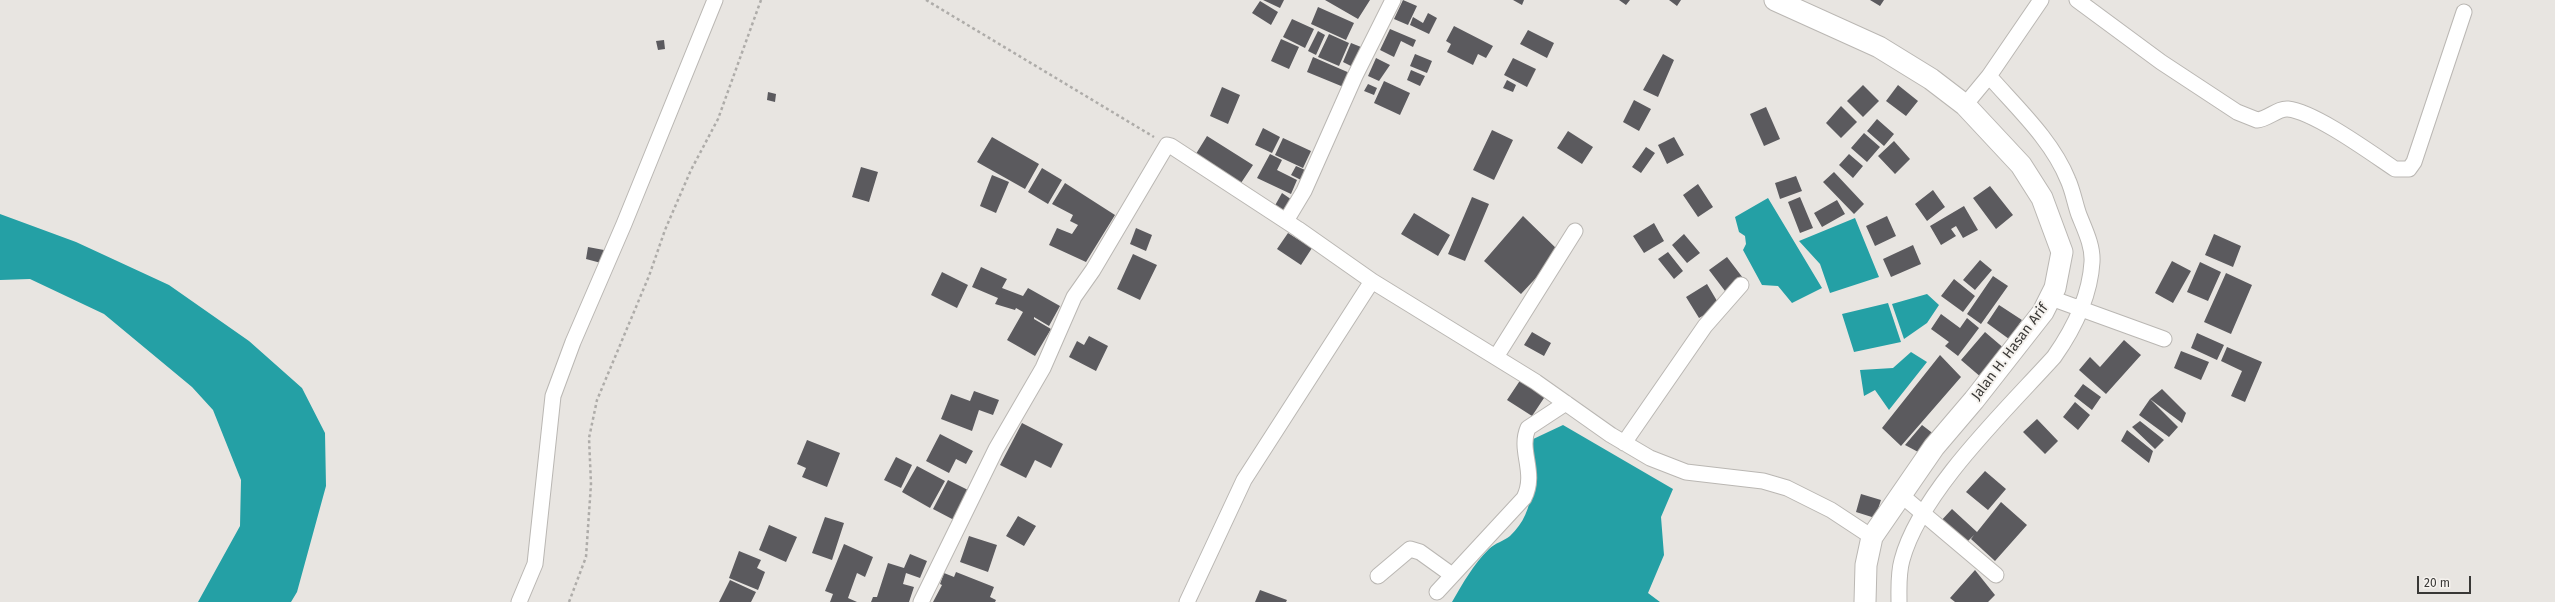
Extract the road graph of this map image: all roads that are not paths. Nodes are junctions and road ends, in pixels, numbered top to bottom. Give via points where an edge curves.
1 (715, 0) edge
2 (1393, 0) edge
3 (1775, 0) edge
4 (2041, 0) edge
5 (2077, 0) edge
6 (2464, 12) dead end
7 (1986, 80) junction
8 (1968, 101) junction
9 (1286, 222) junction
10 (1575, 231) dead end
11 (1372, 280) junction
12 (1741, 285) dead end
13 (2056, 299) junction
14 (2079, 307) junction
15 (2164, 339) dead end
16 (1496, 357) junction
17 (1561, 406) junction
18 (1624, 443) junction
19 (1912, 504) junction
20 (1872, 537) junction
21 (1996, 574) dead end
22 (1452, 575) junction
23 (1378, 576) dead end
24 (1437, 592) dead end
25 (519, 602) edge
26 (921, 602) edge
27 (1187, 602) edge
28 (1865, 602) edge
29 (1899, 602) edge

1 - 25 street via 553,396 535,564
2 - 9 street via 1355,76 1310,178
3 - 8 main road, Jalan H. Hasan Arif via 1884,50
4 - 7 street
5 - 6 street via 2161,62 2237,112 2257,120 2287,109 2299,112 2322,123 2395,169 2403,170 2409,169 2414,162
7 - 8 street
7 - 14 street via 2034,126 2056,157 2068,180 2089,242 2092,261
8 - 13 main road, Jalan H. Hasan Arif via 2021,165 2042,198 2052,220 2062,252
9 - 11 street
9 - 26 street via 1171,146 1167,146 1093,270 1074,297 1043,368 996,449
10 - 16 street
11 - 16 street
11 - 27 street via 1244,480
12 - 18 street via 1705,326
13 - 14 street
13 - 19 main road, Jalan H. Hasan Arif via 1934,447
14 - 15 street
14 - 19 street via 2066,339 2054,357 1951,473
16 - 17 street
17 - 18 street
17 - 22 street via 1528,428 1524,441 1530,472 1528,490 1524,498
18 - 20 street via 1650,458 1686,472 1763,481 1786,488 1831,510
19 - 20 main road, Jalan H. Hasan Arif
19 - 21 street
19 - 29 street via 1898,581
20 - 28 main road, Jalan H. Hasan Arif via 1866,565
22 - 23 street via 1420,552 1410,549
22 - 24 street

